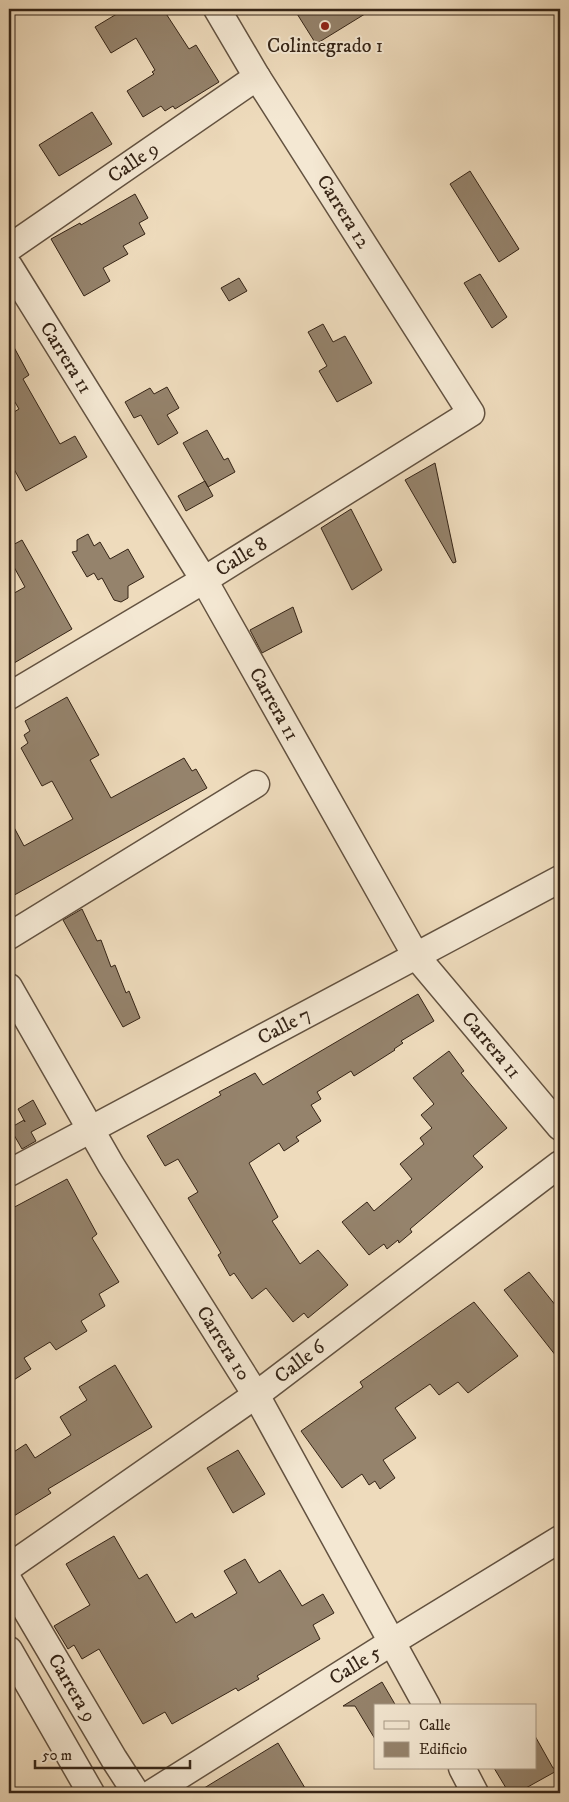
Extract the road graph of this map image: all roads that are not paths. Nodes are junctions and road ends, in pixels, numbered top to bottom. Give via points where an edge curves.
1 (217, 9) edge
2 (257, 77) junction
3 (9, 248) edge
4 (9, 266) edge
5 (471, 413) joint
6 (204, 580) junction
7 (9, 696) edge
8 (256, 784) dead end
9 (560, 879) edge
10 (9, 936) edge
11 (416, 956) junction
12 (9, 987) edge
13 (560, 1127) edge
14 (91, 1130) junction
15 (560, 1164) edge
16 (9, 1174) edge
17 (256, 1395) junction
18 (560, 1539) edge
19 (9, 1567) edge
20 (9, 1581) edge
21 (392, 1642) junction
22 (9, 1650) edge
23 (426, 1704) edge
24 (463, 1770) edge
25 (91, 1793) edge
26 (136, 1793) edge
27 (152, 1793) edge
28 (475, 1793) edge

1 - 2 street, Carrera 12
2 - 3 street, Calle 9
2 - 5 street, Carrera 12
4 - 6 street, Carrera 11
5 - 6 street, Calle 8
6 - 7 street, Calle 8
6 - 11 street, Carrera 11
8 - 10 street
9 - 11 street, Calle 7
11 - 13 street, Carrera 11
11 - 14 street, Calle 7
12 - 14 street, Carrera 10
14 - 16 street, Calle 7
14 - 17 street, Carrera 10
15 - 17 street, Calle 6
17 - 19 street, Calle 6
17 - 21 street, Carrera 10
18 - 21 street, Calle 5
20 - 26 street, Carrera 9
21 - 23 street, Carrera 10
21 - 27 street, Calle 5
22 - 25 street, Carrera 9
24 - 28 street

